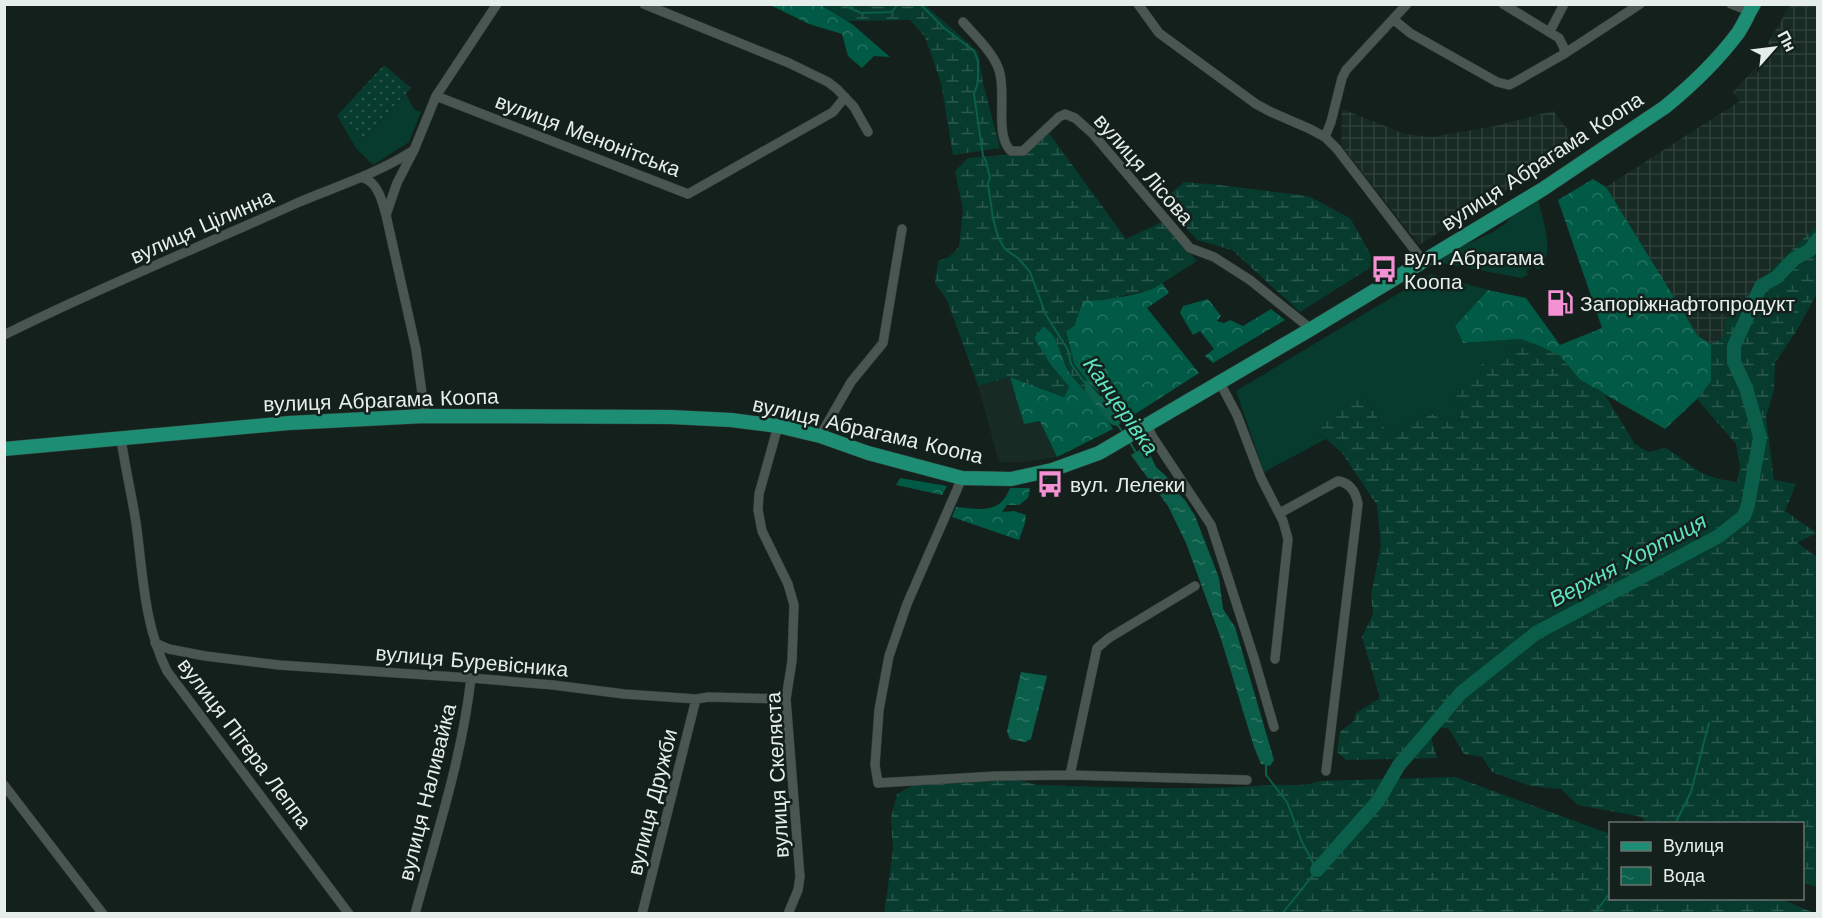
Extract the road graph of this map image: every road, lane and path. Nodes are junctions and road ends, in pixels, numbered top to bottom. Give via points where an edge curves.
1 (497, 4) edge
2 (644, 4) edge
3 (1138, 4) edge
4 (1407, 4) edge
5 (1503, 4) edge
6 (1564, 4) edge
7 (1640, 4) edge
8 (1731, 4) edge
9 (1752, 8) edge
10 (1393, 19) junction
11 (963, 22) dead end
12 (1550, 31) junction
13 (1564, 54) junction
14 (436, 96) junction
15 (844, 97) junction
16 (868, 132) dead end
17 (1324, 137) junction
18 (414, 150) junction
19 (363, 178) junction
20 (386, 214) junction
21 (902, 229) dead end
22 (1423, 261) junction
23 (1311, 329) junction
24 (4, 335) edge
25 (1219, 381) junction
26 (425, 416) junction
27 (1147, 425) junction
28 (778, 426) junction
29 (820, 436) junction
30 (121, 438) junction
31 (4, 449) edge
32 (962, 478) junction
33 (1280, 513) junction
34 (1195, 586) dead end
35 (156, 643) junction
36 (1275, 659) dead end
37 (471, 678) junction
38 (696, 699) junction
39 (786, 699) junction
40 (1274, 727) dead end
41 (1326, 771) dead end
42 (1070, 775) junction
43 (1247, 780) dead end
44 (4, 785) edge
45 (103, 914) edge
46 (350, 914) edge
47 (414, 914) edge
48 (642, 914) edge
49 (788, 914) edge

1 - 14 street
2 - 15 street via 789,63 828,82
3 - 17 street via 1159,33 1256,104
4 - 10 street
5 - 12 street
6 - 12 street
7 - 13 street
8 - 9 street
9 - 22 main road, вулиця Абрагама Коопа via 1739,32 1714,62 1665,107 1543,189
10 - 13 street via 1410,33 1503,84 1515,82
10 - 17 street via 1346,70
11 - 23 street, вулиця Лісова via 998,66 1003,141 1011,151 1023,151 1059,117 1065,114 1075,118 1190,248 1214,257 1250,280
12 - 13 street via 1560,38
14 - 15 street, вулиця Менонітська via 688,194 833,112
14 - 18 street
15 - 16 street
17 - 22 street
18 - 19 street, вулиця Цілинна
18 - 20 street
19 - 20 street via 376,189
19 - 24 street, вулиця Цілинна via 214,239
20 - 26 street via 416,349
21 - 29 street via 883,343 850,382
22 - 23 main road, вулиця Абрагама Коопа
23 - 25 main road, вулиця Абрагама Коопа
25 - 27 main road, вулиця Абрагама Коопа
25 - 33 street
26 - 28 main road, вулиця Абрагама Коопа via 671,417
26 - 30 main road, вулиця Абрагама Коопа
27 - 32 main road, вулиця Абрагама Коопа via 1099,453 1052,470 1011,479
27 - 40 street via 1211,525
28 - 29 main road, вулиця Абрагама Коопа
28 - 39 street, вулиця Скеляста via 759,494 759,510 762,531 794,604
29 - 32 main road, вулиця Абрагама Коопа
30 - 31 main road, вулиця Абрагама Коопа
30 - 35 street, вулиця Пітера Леппа
32 - 42 street via 907,604 889,656 879,710 875,765 878,783
33 - 36 street via 1288,539
33 - 41 street via 1338,481 1346,483 1358,504
34 - 42 street via 1096,648
35 - 37 street, вулиця Буревісника via 205,656 269,664
35 - 46 street, вулиця Пітера Леппа via 167,671
37 - 38 street, вулиця Буревісника
37 - 47 street, вулиця Наливайка via 470,699
38 - 39 street, вулиця Буревісника
38 - 48 street, вулиця Дружби
39 - 49 street, вулиця Скеляста via 800,877
42 - 43 street
44 - 45 street

